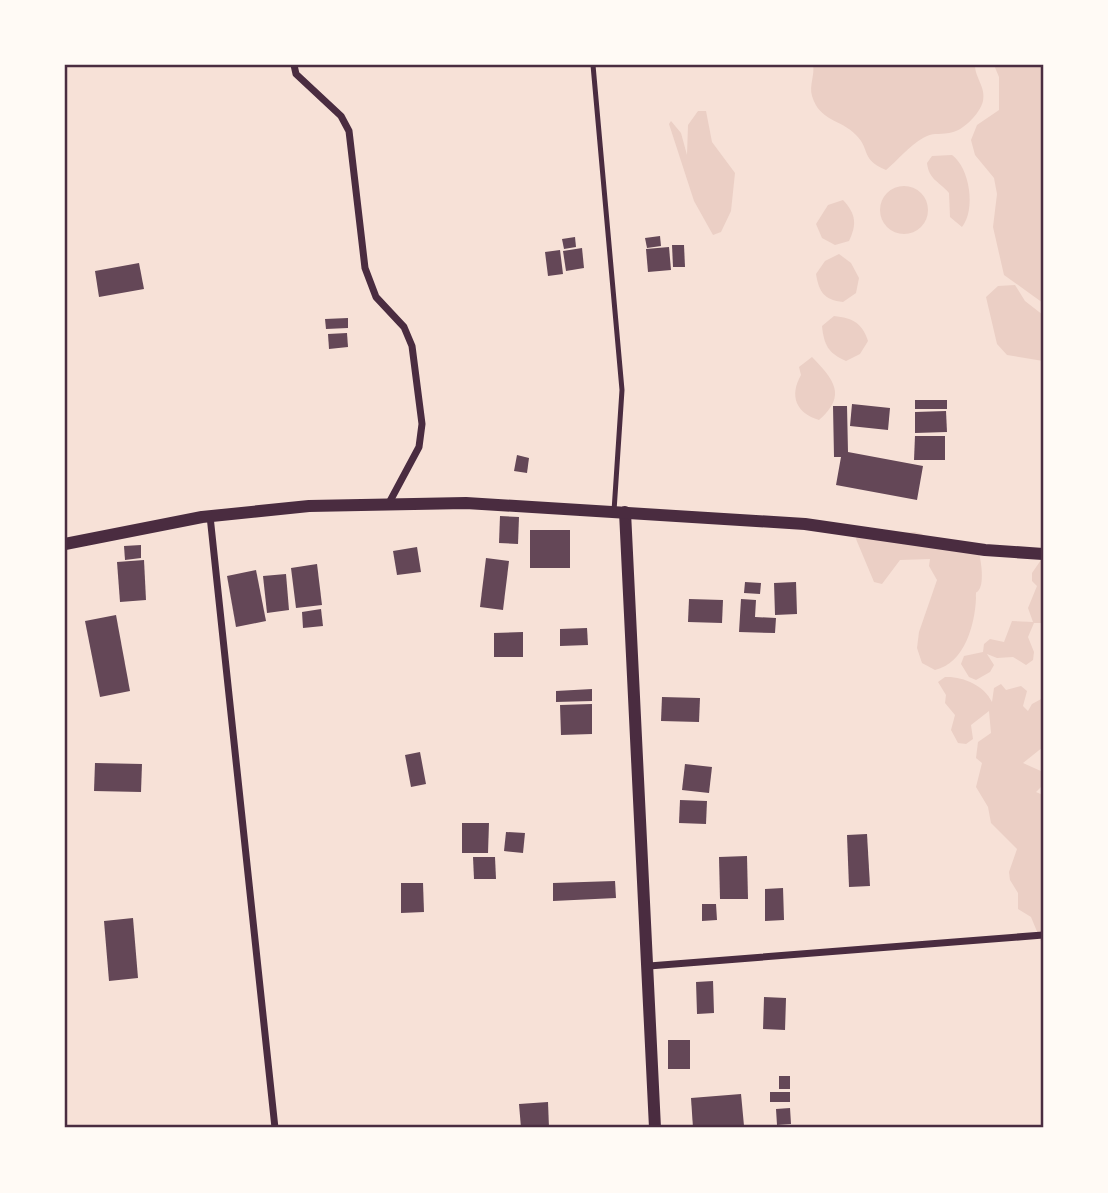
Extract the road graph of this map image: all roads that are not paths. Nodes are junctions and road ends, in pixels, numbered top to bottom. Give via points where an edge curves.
1 (294, 65) edge
2 (593, 65) edge
3 (389, 503) junction
4 (619, 511) junction
5 (210, 516) junction
6 (65, 544) edge
7 (1043, 554) edge
8 (1043, 936) edge
9 (649, 966) junction
10 (275, 1128) edge
11 (655, 1128) edge

1 - 3 street via 296,74 341,116 349,131 365,268 376,297 404,327 412,346 422,436
2 - 4 lane via 622,390
3 - 4 street
3 - 5 street
4 - 7 street via 805,524
4 - 9 street
5 - 6 street
5 - 10 street
8 - 9 street
9 - 11 street

